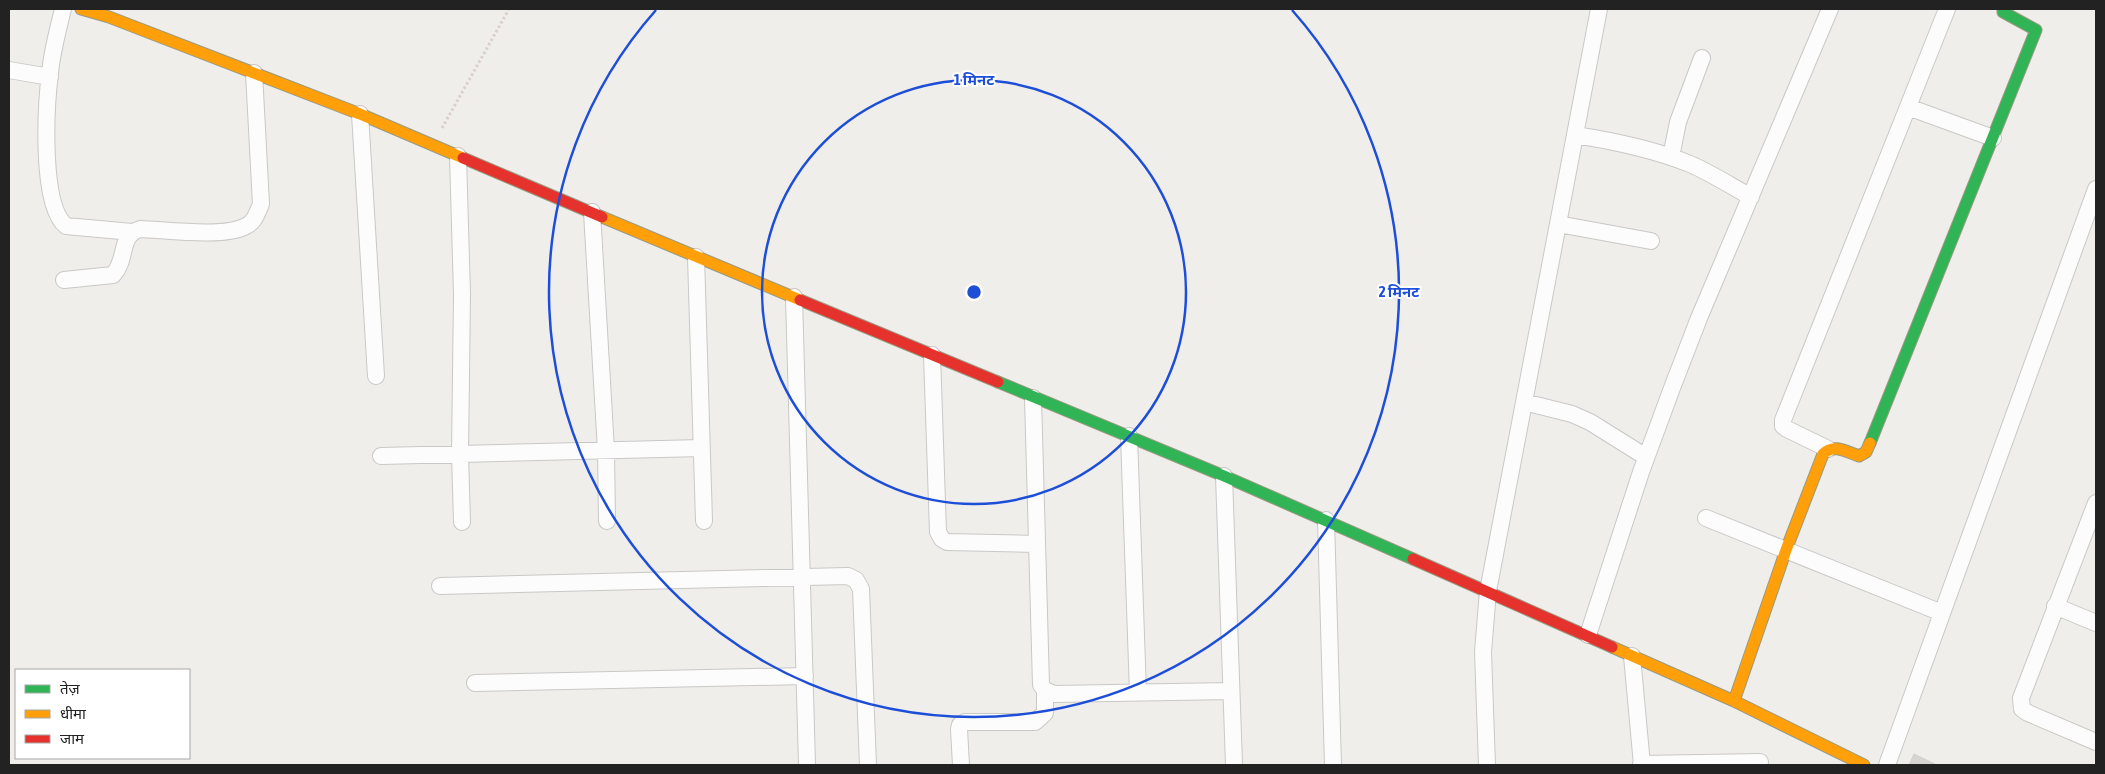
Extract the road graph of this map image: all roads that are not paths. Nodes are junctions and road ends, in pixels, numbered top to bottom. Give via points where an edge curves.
1 (63, 9) edge
2 (81, 9) edge
3 (1599, 9) edge
4 (1830, 9) edge
5 (1947, 9) edge
6 (1999, 10) edge
7 (1702, 58) dead end
8 (9, 70) edge
9 (254, 73) junction
10 (50, 77) junction
11 (1908, 107) junction
12 (360, 114) junction
13 (1575, 135) junction
14 (1993, 138) junction
15 (458, 156) junction
16 (1671, 157) junction
17 (2096, 189) edge
18 (1751, 197) junction
19 (592, 212) junction
20 (1558, 224) junction
21 (132, 232) junction
22 (1651, 240) dead end
23 (696, 257) junction
24 (64, 280) dead end
25 (794, 297) junction
26 (932, 355) junction
27 (376, 376) dead end
28 (1033, 398) junction
29 (1524, 402) junction
30 (1129, 436) junction
31 (702, 448) junction
32 (1828, 449) junction
33 (606, 450) junction
34 (460, 454) junction
35 (381, 456) dead end
36 (1646, 457) junction
37 (1224, 476) junction
38 (2095, 512) edge
39 (1706, 518) dead end
40 (1326, 520) junction
41 (607, 521) dead end
42 (704, 521) dead end
43 (462, 522) dead end
44 (1036, 544) junction
45 (1786, 550) junction
46 (802, 576) junction
47 (440, 586) dead end
48 (1488, 591) junction
49 (2055, 606) junction
50 (1942, 613) junction
51 (2096, 622) edge
52 (1588, 635) junction
53 (1632, 656) junction
54 (805, 676) junction
55 (475, 683) dead end
56 (1045, 690) junction
57 (1231, 691) junction
58 (1138, 693) junction
59 (1734, 701) junction
60 (2096, 742) edge
61 (1760, 762) dead end
62 (807, 765) edge
63 (868, 765) edge
64 (961, 765) edge
65 (1234, 765) edge
66 (1332, 765) edge
67 (1487, 765) edge
68 (1641, 765) edge
69 (1864, 765) edge
70 (1888, 765) edge

1 - 10 street
2 - 9 street
3 - 13 street
4 - 18 street
5 - 11 street
6 - 14 street via 2036,30
7 - 16 street via 1678,122
8 - 10 street
9 - 12 street
9 - 21 street via 260,204 256,218 234,231 140,229
10 - 21 street via 48,165 53,206 59,220 66,226
11 - 14 street
11 - 32 street via 1783,420 1787,429
12 - 15 street
12 - 27 street
13 - 16 street
13 - 20 street
14 - 32 street via 1866,452 1859,456 1836,448
15 - 19 street
15 - 34 street via 462,294
16 - 18 street
17 - 50 street
18 - 36 street
19 - 23 street
19 - 33 street
20 - 22 street
20 - 29 street
21 - 24 street via 126,239 120,268 112,275
23 - 25 street
23 - 31 street
25 - 26 street
25 - 46 street
26 - 28 street
26 - 44 street via 938,532 947,542
28 - 30 street
28 - 44 street
29 - 36 street via 1590,422
29 - 48 street
30 - 37 street
30 - 58 street
31 - 33 street
31 - 42 street
32 - 45 street via 1823,454
33 - 34 street
33 - 41 street
34 - 35 street
34 - 43 street
36 - 52 street
37 - 40 street
37 - 57 street
38 - 49 street
39 - 45 street
40 - 48 street
40 - 66 street
44 - 56 street via 1040,678
45 - 50 street
45 - 59 street
46 - 47 street
46 - 54 street
46 - 63 street via 848,576 856,580 861,589
48 - 52 street
48 - 67 street via 1483,652
49 - 51 street
49 - 60 street via 2021,698 2022,709
50 - 70 street
52 - 53 street
53 - 59 street
53 - 68 street
54 - 55 street
54 - 62 street
56 - 58 street via 1054,694
56 - 64 street via 1044,713 1035,722 965,722 960,725
57 - 58 street
57 - 65 street
59 - 69 street
61 - 68 street

